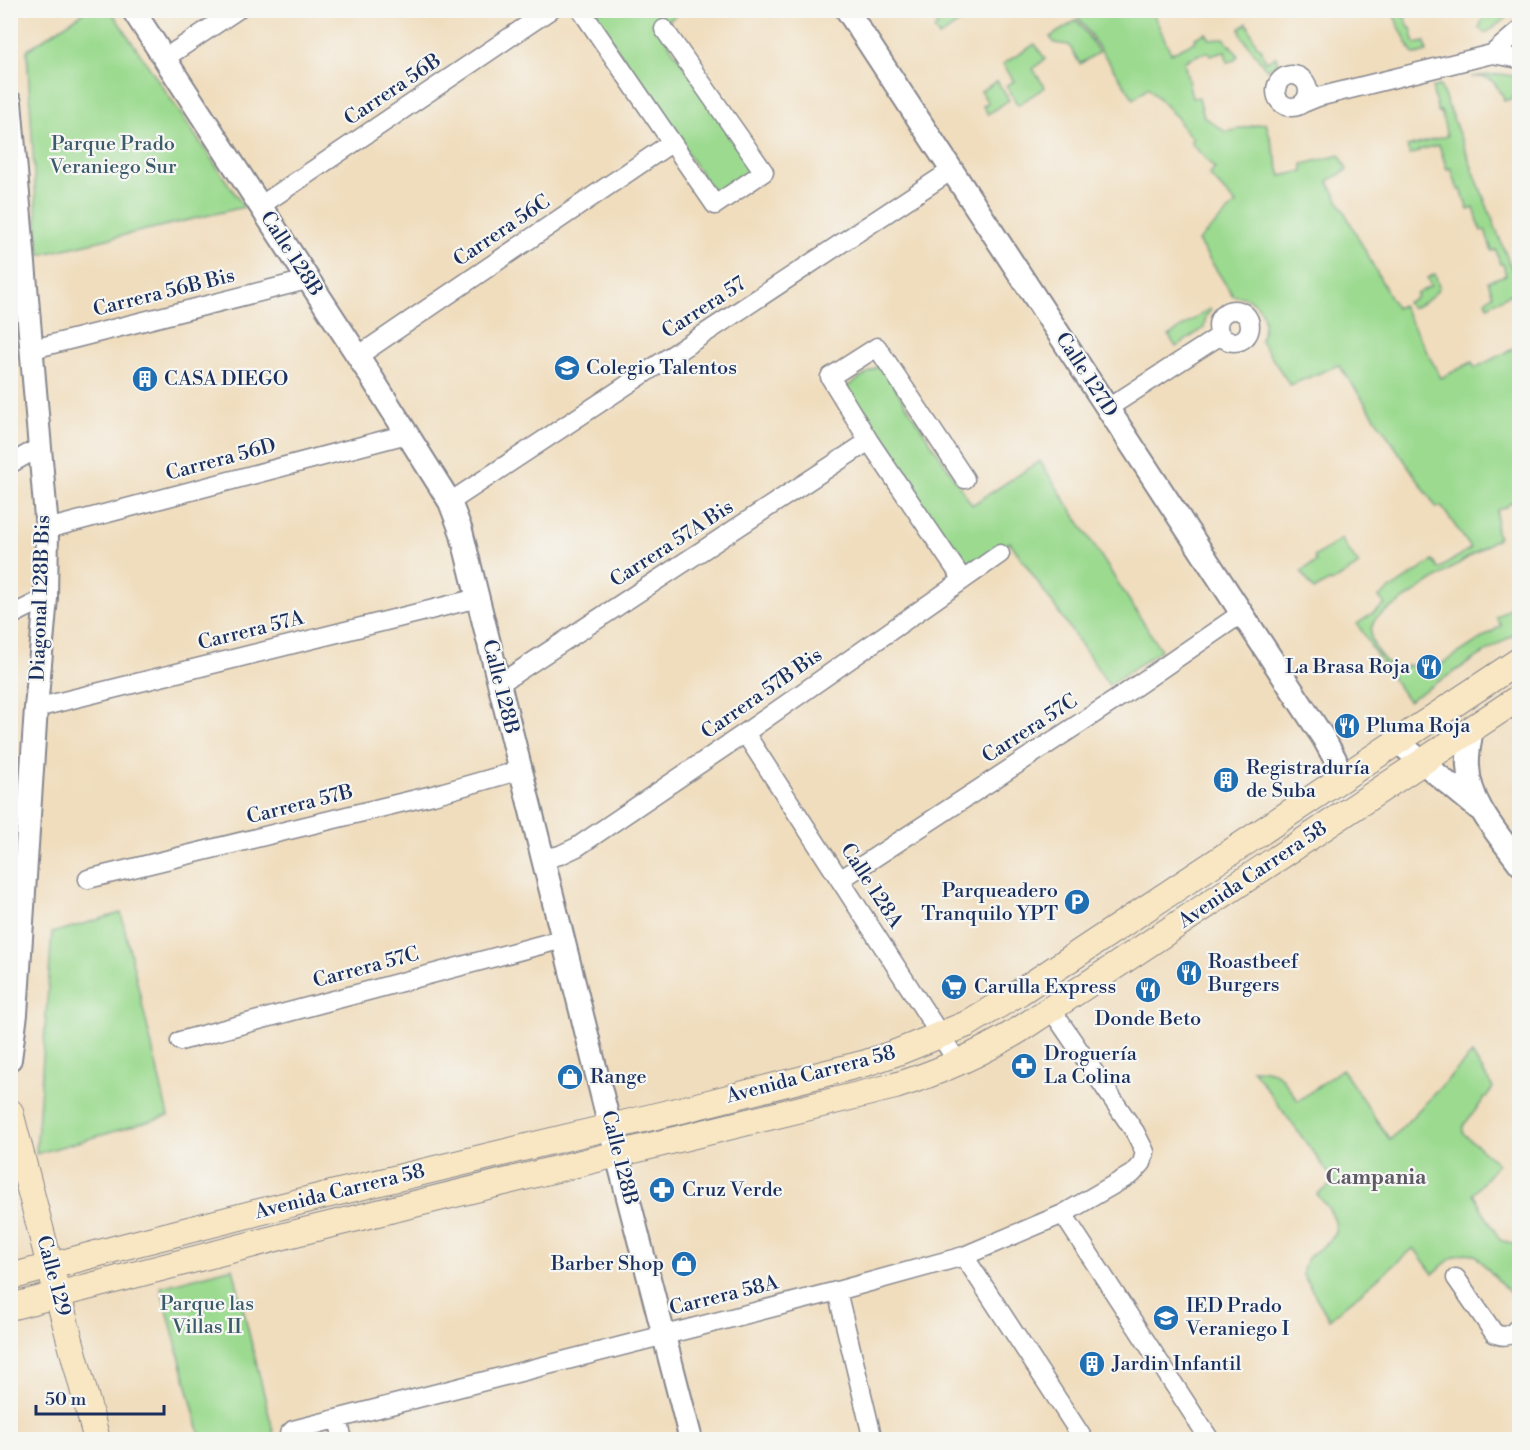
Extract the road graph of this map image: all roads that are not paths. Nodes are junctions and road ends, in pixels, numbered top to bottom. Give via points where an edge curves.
1 (133, 10) edge
2 (237, 10) edge
3 (550, 10) edge
4 (581, 10) edge
5 (847, 10) edge
6 (664, 29) dead end
7 (1520, 30) edge
8 (1492, 54) junction
9 (165, 58) junction
10 (1520, 59) edge
11 (1308, 95) dead end
12 (10, 102) edge
13 (671, 143) junction
14 (952, 170) junction
15 (260, 206) junction
16 (17, 262) edge
17 (307, 280) junction
18 (1221, 335) dead end
19 (33, 349) junction
20 (358, 356) junction
21 (1108, 408) junction
22 (407, 434) junction
23 (869, 441) junction
24 (40, 447) junction
25 (10, 464) edge
26 (965, 479) dead end
27 (450, 502) junction
28 (47, 529) junction
29 (1000, 554) dead end
30 (963, 580) junction
31 (46, 598) junction
32 (478, 598) junction
33 (1242, 613) junction
34 (10, 616) edge
35 (1520, 660) edge
36 (500, 684) junction
37 (1520, 697) edge
38 (36, 708) junction
39 (1472, 729) junction
40 (745, 733) junction
41 (1324, 739) junction
42 (1398, 742) junction
43 (1370, 760) junction
44 (1422, 762) junction
45 (521, 770) junction
46 (1339, 780) junction
47 (1482, 812) junction
48 (543, 859) junction
49 (1520, 864) edge
50 (88, 879) dead end
51 (840, 880) junction
52 (563, 939) junction
53 (1051, 1009) junction
54 (941, 1035) junction
55 (180, 1041) dead end
56 (10, 1059) edge
57 (959, 1064) junction
58 (10, 1112) edge
59 (610, 1127) junction
60 (618, 1155) junction
61 (10, 1180) edge
62 (1063, 1214) junction
63 (964, 1256) junction
64 (31, 1271) edge
65 (1456, 1278) dead end
66 (837, 1291) junction
67 (49, 1297) junction
68 (10, 1307) edge
69 (1520, 1325) edge
70 (664, 1335) junction
71 (338, 1419) junction
72 (289, 1434) dead end
73 (80, 1440) edge
74 (97, 1440) edge
75 (343, 1440) edge
76 (691, 1440) edge
77 (873, 1440) edge
78 (1084, 1440) edge
79 (1210, 1440) edge

1 - 9 street, Calle 128B
2 - 9 street
3 - 15 street, Carrera 56B
4 - 13 street
5 - 14 street, Calle 127D
6 - 13 street via 764,172 715,205
7 - 8 street
8 - 10 street
8 - 11 street
9 - 15 street, Calle 128B
12 - 16 street, Diagonal 128B Bis
13 - 20 street, Carrera 56C
14 - 21 street, Calle 127D
14 - 27 street, Carrera 57
15 - 17 street, Calle 128B
16 - 19 street, Diagonal 128B Bis
17 - 19 street, Carrera 56B Bis
17 - 20 street, Calle 128B
18 - 21 street
19 - 24 street, Diagonal 128B Bis
20 - 22 street, Calle 128B
21 - 33 street, Calle 127D
22 - 27 street, Calle 128B
22 - 28 street, Carrera 56D
23 - 26 street via 830,377 877,347
23 - 30 street
23 - 36 street, Carrera 57A Bis
24 - 25 street
24 - 28 street, Diagonal 128B Bis
27 - 32 street, Calle 128B
28 - 31 street, Diagonal 128B Bis
29 - 30 street, Carrera 57B Bis
30 - 40 street, Carrera 57B Bis
31 - 34 street
31 - 38 street, Diagonal 128B Bis
32 - 36 street, Calle 128B
32 - 38 street, Carrera 57A
33 - 41 street, Calle 127D
33 - 51 street, Carrera 57C
35 - 42 main road, Avenida Carrera 58
36 - 45 street, Calle 128B
37 - 39 main road, Avenida Carrera 58
38 - 56 street, Diagonal 128B Bis
39 - 44 main road, Avenida Carrera 58
39 - 47 street via 1468,768
40 - 48 street, Carrera 57B Bis via 577,847
40 - 51 street, Calle 128A
41 - 43 street
41 - 46 street, Calle 127D via 1335,759
42 - 43 main road, Avenida Carrera 58
42 - 44 street
43 - 46 main road, Avenida Carrera 58
44 - 47 street
44 - 53 main road, Avenida Carrera 58
45 - 48 street, Calle 128B
45 - 50 street, Carrera 57B
46 - 54 main road, Avenida Carrera 58 via 1020,992
47 - 49 street
48 - 52 street, Calle 128B
51 - 54 street, Calle 128A
52 - 55 street, Carrera 57C
52 - 59 street, Calle 128B
53 - 57 main road, Avenida Carrera 58
53 - 62 street, Carrera 58A via 1136,1132 1145,1152 1142,1163 1131,1174
54 - 57 street, Calle 128A
54 - 59 main road, Avenida Carrera 58 via 866,1063
57 - 60 main road, Avenida Carrera 58 via 895,1086
58 - 64 main road, Calle 129
59 - 60 street, Calle 128B
59 - 64 main road, Avenida Carrera 58
60 - 67 main road, Avenida Carrera 58
60 - 70 street, Calle 128B
61 - 64 main road, Calle 129
62 - 63 street, Carrera 58A
62 - 79 street
63 - 66 street, Carrera 58A
63 - 78 street
64 - 67 main road, Calle 129
65 - 69 street via 1494,1333 1509,1336
66 - 70 street, Carrera 58A
66 - 77 street
67 - 68 main road, Avenida Carrera 58
67 - 73 main road, Calle 129
67 - 74 main road, Calle 129
70 - 71 street, Carrera 58A
70 - 76 street, Calle 128B
71 - 72 street, Carrera 58A
71 - 75 street

